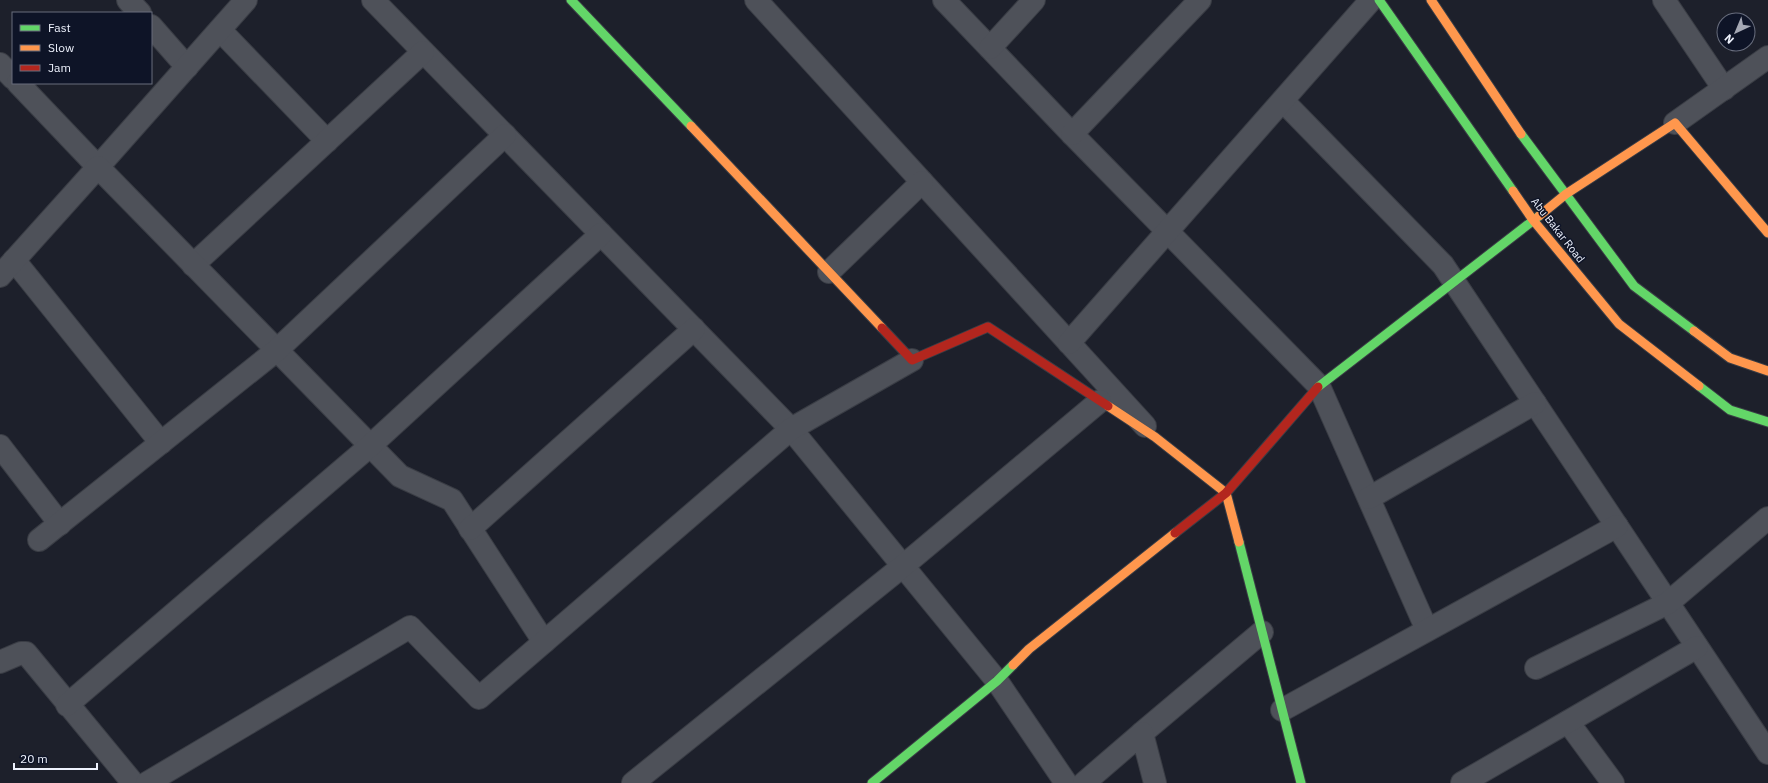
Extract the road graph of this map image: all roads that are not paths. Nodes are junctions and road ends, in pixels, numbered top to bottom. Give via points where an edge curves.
1 (128, 0) edge
2 (246, 0) edge
3 (373, 0) edge
4 (571, 0) edge
5 (756, 0) edge
6 (944, 0) edge
7 (1034, 0) edge
8 (1200, 0) edge
9 (1371, 0) edge
10 (1379, 0) edge
11 (1431, 0) edge
12 (1664, 0) edge
13 (139, 12) edge
14 (152, 27) edge
15 (220, 30) junction
16 (990, 48) junction
17 (423, 52) junction
18 (1768, 57) edge
19 (0, 64) edge
20 (187, 67) junction
21 (12, 77) edge
22 (19, 84) edge
23 (1724, 89) junction
24 (1283, 101) junction
25 (1675, 123) junction
26 (1072, 134) junction
27 (504, 135) junction
28 (327, 141) junction
29 (98, 167) junction
30 (922, 182) junction
31 (1566, 194) junction
32 (1533, 220) junction
33 (1168, 231) junction
34 (1768, 233) edge
35 (601, 234) junction
36 (14, 260) junction
37 (193, 265) junction
38 (829, 272) junction
39 (0, 276) edge
40 (1455, 282) junction
41 (694, 329) junction
42 (1069, 343) junction
43 (277, 350) junction
44 (912, 360) junction
45 (1768, 371) edge
46 (1319, 386) junction
47 (1100, 401) junction
48 (1535, 403) junction
49 (1768, 422) edge
50 (791, 430) junction
51 (1155, 437) junction
52 (161, 443) junction
53 (0, 446) edge
54 (370, 446) junction
55 (1226, 493) junction
56 (1369, 498) junction
57 (1768, 518) edge
58 (60, 524) junction
59 (1617, 526) junction
60 (470, 528) junction
61 (39, 540) dead end
62 (903, 566) junction
63 (1668, 603) junction
64 (1427, 630) junction
65 (1262, 632) junction
66 (544, 642) junction
67 (1697, 647) junction
68 (0, 662) edge
69 (1536, 668) dead end
70 (997, 681) junction
71 (67, 705) junction
72 (1282, 710) junction
73 (1568, 722) junction
74 (1142, 733) junction
75 (1768, 753) edge
76 (133, 783) edge
77 (146, 783) edge
78 (633, 783) edge
79 (872, 783) edge
80 (1066, 783) edge
81 (1084, 783) edge
82 (1155, 783) edge
83 (1301, 783) edge
84 (1462, 783) edge
85 (1613, 783) edge

1 - 13 street
2 - 15 street
3 - 17 street
4 - 38 street
5 - 30 street
6 - 16 street
7 - 16 street
8 - 26 street
9 - 24 street
10 - 32 street, Abu Bakar Road
11 - 31 street via 1505,112
12 - 23 street
14 - 20 street
15 - 20 street
15 - 28 street
16 - 26 street
17 - 27 street
17 - 28 street
18 - 23 street
19 - 21 street
20 - 29 street
22 - 29 street
23 - 25 street
24 - 33 street
24 - 40 street via 1443,265
25 - 31 street
25 - 34 street
26 - 33 street
27 - 35 street
27 - 43 street
28 - 37 street
29 - 36 street
29 - 37 street
30 - 38 street
30 - 42 street
31 - 32 street
31 - 45 street via 1634,286 1730,358
32 - 40 street
32 - 49 street, Abu Bakar Road via 1619,324 1730,410
33 - 42 street
33 - 46 street
35 - 41 street
35 - 54 street
36 - 39 street
36 - 52 street
37 - 43 street
38 - 44 street
40 - 46 street
40 - 48 street
41 - 50 street
41 - 60 street
42 - 51 street
43 - 52 street
43 - 54 street
44 - 47 street via 988,327
44 - 50 street
46 - 55 street
46 - 56 street
47 - 51 street
47 - 62 street
48 - 56 street
48 - 59 street
50 - 62 street
50 - 66 street
51 - 55 street
52 - 58 street
53 - 58 street
54 - 60 street via 400,476 452,500
54 - 71 street
55 - 65 street
55 - 70 street via 1029,650
56 - 64 street
57 - 63 street
58 - 61 street
59 - 63 street
59 - 64 street
60 - 66 street
62 - 70 street
62 - 78 street
63 - 67 street
63 - 69 street
64 - 72 street
65 - 72 street
65 - 74 street
66 - 77 street via 479,698 410,627
67 - 73 street
67 - 75 street
68 - 71 street via 21,653 26,654
70 - 79 street
70 - 80 street
71 - 76 street
72 - 83 street
73 - 84 street
73 - 85 street
74 - 81 street
74 - 82 street

